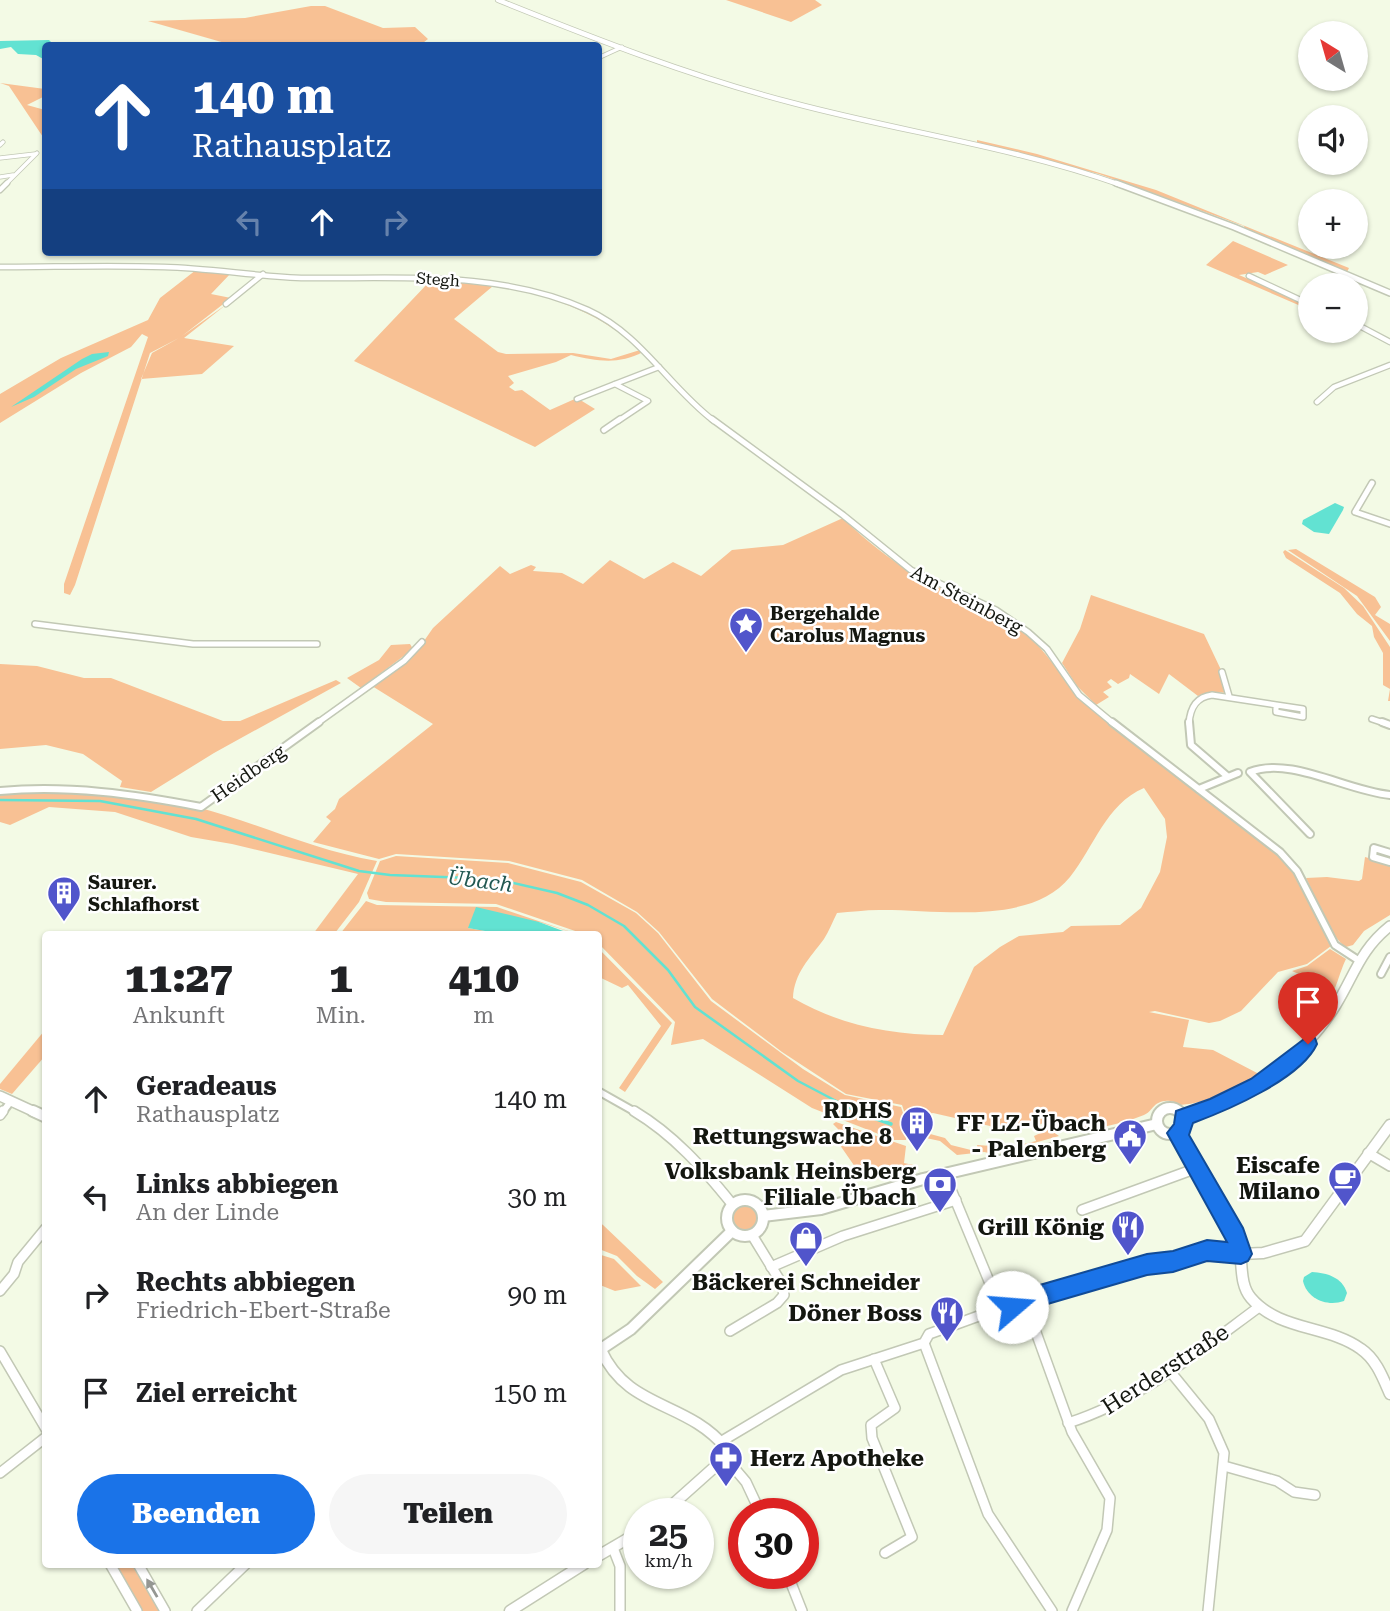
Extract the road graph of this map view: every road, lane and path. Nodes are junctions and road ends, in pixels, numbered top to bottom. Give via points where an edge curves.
1 (498, 0) edge
2 (621, 47) junction
3 (602, 56) edge
4 (0, 158) edge
5 (13, 175) junction
6 (0, 177) edge
7 (0, 190) edge
8 (0, 267) edge
9 (263, 274) junction
10 (1249, 276) dead end
11 (1390, 293) edge
12 (1298, 298) edge
13 (226, 304) dead end
14 (607, 320) joint
15 (1368, 330) edge
16 (1390, 342) edge
17 (1390, 365) edge
18 (659, 367) junction
19 (615, 384) junction
20 (578, 399) dead end
21 (1317, 402) dead end
22 (604, 430) dead end
23 (1372, 483) dead end
24 (1390, 524) edge
25 (35, 624) dead end
26 (422, 642) dead end
27 (317, 644) dead end
28 (1222, 672) dead end
29 (1229, 696) junction
30 (1276, 705) dead end
31 (1372, 719) dead end
32 (1390, 726) edge
33 (1238, 772) dead end
34 (1227, 776) junction
35 (1199, 789) junction
36 (0, 791) edge
37 (1390, 795) edge
38 (1310, 834) dead end
39 (1390, 853) edge
40 (1390, 862) edge
41 (1390, 926) edge
42 (1390, 957) edge
43 (1358, 960) junction
44 (1381, 974) dead end
45 (602, 1093) edge
46 (0, 1096) edge
47 (11, 1101) junction
48 (0, 1115) edge
49 (42, 1115) edge
50 (1183, 1117) junction
51 (1157, 1124) junction
52 (1390, 1125) edge
53 (1177, 1133) junction
54 (1368, 1153) junction
55 (1390, 1166) edge
56 (1197, 1168) junction
57 (946, 1175) junction
58 (956, 1200) junction
59 (732, 1205) junction
60 (1082, 1210) dead end
61 (763, 1216) junction
62 (732, 1231) junction
63 (42, 1233) edge
64 (752, 1235) junction
65 (1241, 1254) junction
66 (771, 1267) junction
67 (0, 1291) edge
68 (996, 1298) junction
69 (1025, 1302) junction
70 (1012, 1304) junction
71 (1259, 1307) junction
72 (998, 1309) junction
73 (730, 1331) dead end
74 (924, 1343) junction
75 (602, 1349) edge
76 (0, 1351) edge
77 (602, 1355) edge
78 (874, 1359) junction
79 (1169, 1370) junction
80 (1389, 1391) edge
81 (42, 1422) edge
82 (1068, 1423) junction
83 (42, 1440) edge
84 (722, 1441) junction
85 (724, 1456) junction
86 (1224, 1466) junction
87 (0, 1473) edge
88 (1315, 1495) dead end
89 (680, 1498) edge
90 (754, 1498) edge
91 (623, 1542) edge
92 (613, 1548) junction
93 (885, 1553) dead end
94 (602, 1554) edge
95 (112, 1568) edge
96 (140, 1568) edge
97 (242, 1568) edge
98 (578, 1568) edge
99 (793, 1589) edge
100 (137, 1611) edge
101 (166, 1611) edge
102 (197, 1611) edge
103 (510, 1611) edge
104 (620, 1611) edge
105 (802, 1611) edge
106 (1052, 1611) edge
107 (1072, 1611) edge
108 (1208, 1611) edge

1 - 2 main road
2 - 3 street
2 - 11 main road via 759,94 1024,156 1109,181
4 - 5 street via 37,153
5 - 6 street
5 - 7 street
8 - 9 street, Stegh
9 - 13 street
9 - 14 street, Stegh via 478,282 541,293
10 - 12 street
14 - 18 street, Am Steinberg
15 - 16 street
17 - 21 street via 1334,387
18 - 19 street
18 - 35 street, Am Steinberg via 710,418 911,570 996,610 1028,632 1062,667 1079,695
19 - 20 street
19 - 22 street via 648,401
23 - 24 street via 1356,512
25 - 27 street via 193,644
26 - 36 street, Heidberg via 404,661 201,807 104,790
28 - 29 street
29 - 30 street
29 - 34 street via 1199,698 1192,706 1189,728 1191,745
31 - 32 street
33 - 34 street
34 - 35 street
35 - 43 street, Am Steinberg via 1287,860 1303,881 1335,945
37 - 38 street via 1362,793 1289,768 1252,769 1255,780
39 - 40 street via 1374,848 1373,857
41 - 43 main road via 1371,939
42 - 44 street
43 - 50 main road via 1322,1027 1293,1059 1258,1085
45 - 59 street via 635,1108 667,1131 699,1162
46 - 47 main road
47 - 48 street
47 - 49 main road
50 - 51 main road via 1163,1108 1156,1114
50 - 53 main road via 1184,1127
51 - 53 main road via 1166,1132
51 - 57 main road
52 - 54 street
53 - 56 street
54 - 55 street
54 - 65 street via 1313,1233 1297,1246
56 - 60 street
56 - 65 street via 1236,1235
57 - 58 street
57 - 61 main road via 821,1209
58 - 66 street via 846,1235
58 - 68 street
59 - 61 main road via 752,1202
59 - 62 main road via 726,1218
61 - 64 main road
62 - 64 main road
62 - 75 main road via 648,1314
63 - 67 street
64 - 66 street
65 - 69 street via 1219,1250 1196,1254
65 - 71 street via 1243,1283
66 - 73 street via 782,1284 783,1298
68 - 70 street via 1007,1296
68 - 72 street
69 - 70 street
69 - 82 street
70 - 72 street via 1007,1311
71 - 79 street, Herderstraße
71 - 80 street via 1283,1321 1363,1350
72 - 74 street via 929,1334
74 - 78 street
74 - 106 street via 988,1514
76 - 81 street
77 - 84 street via 616,1379 699,1422
78 - 84 street via 841,1370
78 - 93 street via 895,1408 871,1425 872,1438 912,1537
79 - 82 street, Herderstraße via 1088,1419
79 - 86 street via 1221,1437
82 - 107 street via 1111,1505 1107,1530
83 - 87 street
84 - 85 street
85 - 89 street
85 - 90 street
86 - 88 street via 1278,1481 1294,1492
86 - 108 street
91 - 92 street
92 - 94 street
92 - 104 street via 620,1566
95 - 100 street
101 -> 96 street
97 - 102 street
98 - 103 street
99 - 105 street

